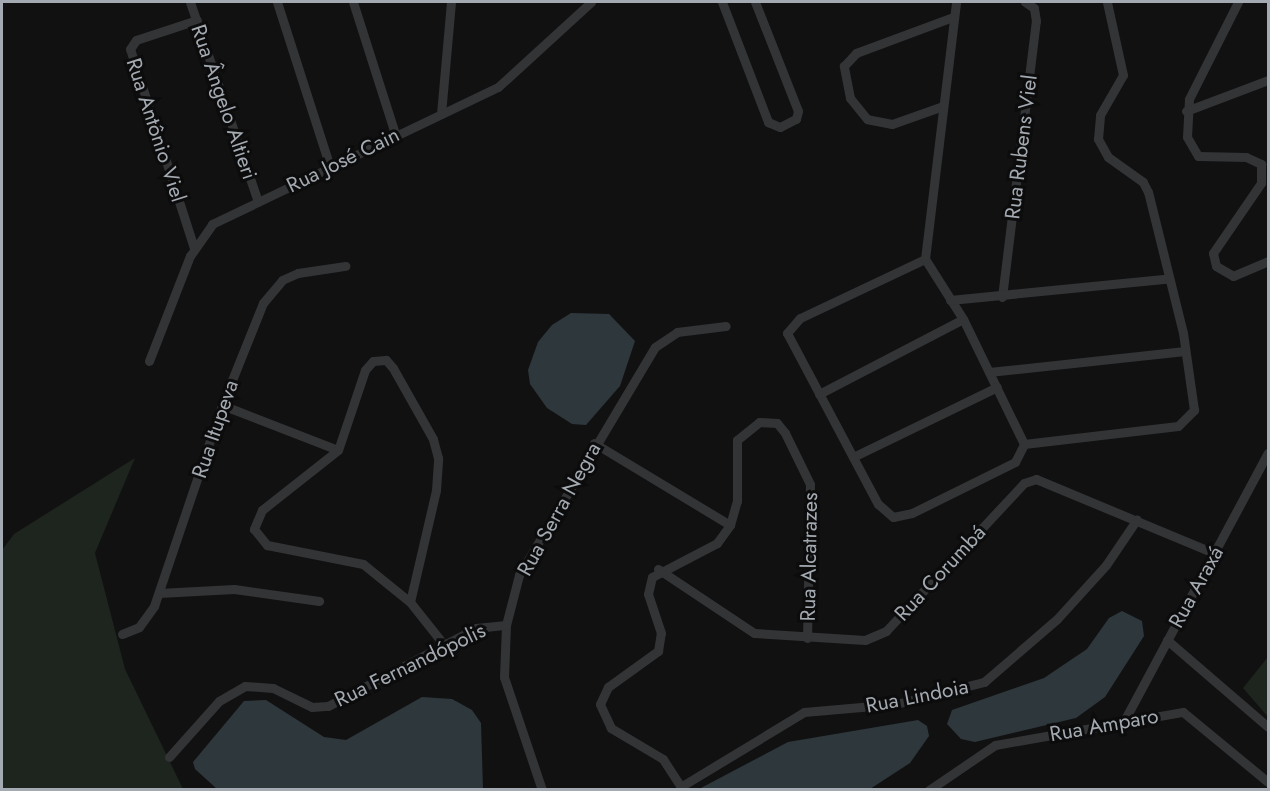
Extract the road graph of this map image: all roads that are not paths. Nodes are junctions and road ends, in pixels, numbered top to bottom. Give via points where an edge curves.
1 (190, 2) edge
2 (277, 2) edge
3 (353, 2) edge
4 (452, 2) edge
5 (591, 2) edge
6 (722, 2) edge
7 (755, 2) edge
8 (956, 2) edge
9 (1025, 2) edge
10 (1107, 2) edge
11 (1238, 2) edge
12 (953, 17) junction
13 (196, 20) junction
14 (1269, 80) edge
15 (943, 106) junction
16 (1186, 111) junction
17 (441, 114) junction
18 (395, 134) junction
19 (330, 167) junction
20 (258, 202) junction
21 (194, 248) junction
22 (925, 260) junction
23 (1269, 261) edge
24 (345, 266) dead end
25 (1166, 279) junction
26 (1002, 297) junction
27 (950, 300) junction
28 (963, 320) junction
29 (726, 326) dead end
30 (1185, 351) junction
31 (148, 360) dead end
32 (989, 372) junction
33 (997, 387) junction
34 (819, 394) junction
35 (222, 405) junction
36 (1024, 441) junction
37 (594, 443) junction
38 (338, 450) junction
39 (1269, 453) edge
40 (853, 457) junction
41 (1137, 519) junction
42 (730, 525) junction
43 (1214, 553) junction
44 (658, 569) junction
45 (159, 593) junction
46 (319, 602) dead end
47 (410, 603) junction
48 (506, 625) junction
49 (122, 634) dead end
50 (807, 638) junction
51 (1167, 640) junction
52 (445, 646) junction
53 (1124, 721) junction
54 (1269, 728) edge
55 (169, 758) dead end
56 (1269, 782) edge
57 (683, 788) edge
58 (542, 789) edge
59 (929, 789) edge

1 - 13 street, Rua Ângelo Altieri
2 - 19 street
3 - 18 street
4 - 17 street
5 - 17 street, Rua José Cain via 498,87
6 - 7 street via 768,122 780,127 798,111
8 - 12 street
9 - 26 street, Rua Rubens Viel via 1034,8 1036,21
10 - 25 street via 1123,75 1100,116 1098,139 1108,157 1145,185
11 - 16 street via 1197,79
12 - 15 street
12 - 15 street via 856,53 844,66 855,108 867,119 892,124
13 - 20 street, Rua Ângelo Altieri
13 - 21 street, Rua Antônio Viel via 136,40 130,49
14 - 16 street via 1255,81
15 - 22 street
16 - 23 street via 1187,136 1198,156 1252,158 1264,170 1262,183 1215,246 1216,266 1240,276
17 - 18 street, Rua José Cain
18 - 19 street, Rua José Cain
19 - 20 street, Rua José Cain
20 - 21 street, Rua José Cain via 212,224
21 - 31 street, Rua José Cain
22 - 27 street
22 - 34 street via 789,327 792,350
24 - 35 street, Rua Itupeva via 298,273 272,289
25 - 26 street
25 - 30 street
26 - 27 street
27 - 28 street
28 - 32 street
28 - 34 street
29 - 37 street, Rua Serra Negra via 677,332 655,347
30 - 32 street
30 - 36 street via 1194,410 1185,425
32 - 33 street
33 - 36 street
33 - 40 street
34 - 40 street
35 - 38 street
35 - 45 street, Rua Itupeva
36 - 40 street via 1015,462 893,517 878,504
37 - 42 street
37 - 48 street, Rua Serra Negra via 526,560
38 - 47 street via 257,516 256,537 267,545 363,564
38 - 47 street via 365,370 374,361 386,360 433,439 439,469
39 - 43 street, Rua Araxá
41 - 43 street, Rua Corumbá
41 - 50 street, Rua Corumbá via 1051,483 1028,481 886,631 865,640
41 - 57 street, Rua Lindoia via 1106,565 1057,619 984,682 896,705 804,712
42 - 44 street via 717,543
42 - 50 street, Rua Alcatrazes via 736,501 737,440 749,425 777,423 810,484
43 - 51 street, Rua Araxá
44 - 50 street, Rua Corumbá via 741,628
44 - 57 street via 648,594 661,633 658,651 608,687 601,713 611,728 663,759
45 - 46 street via 234,589
45 - 49 street, Rua Itupeva via 145,620
47 - 52 street
48 - 52 street, Rua Fernandópolis via 476,628
48 - 58 street, Rua Serra Negra via 504,677
51 - 53 street, Rua Araxá
51 - 54 street
52 - 55 street, Rua Fernandópolis via 328,706 312,707 273,688 244,686 219,701
53 - 56 street, Rua Amparo via 1183,712
53 - 59 street, Rua Amparo via 994,745

